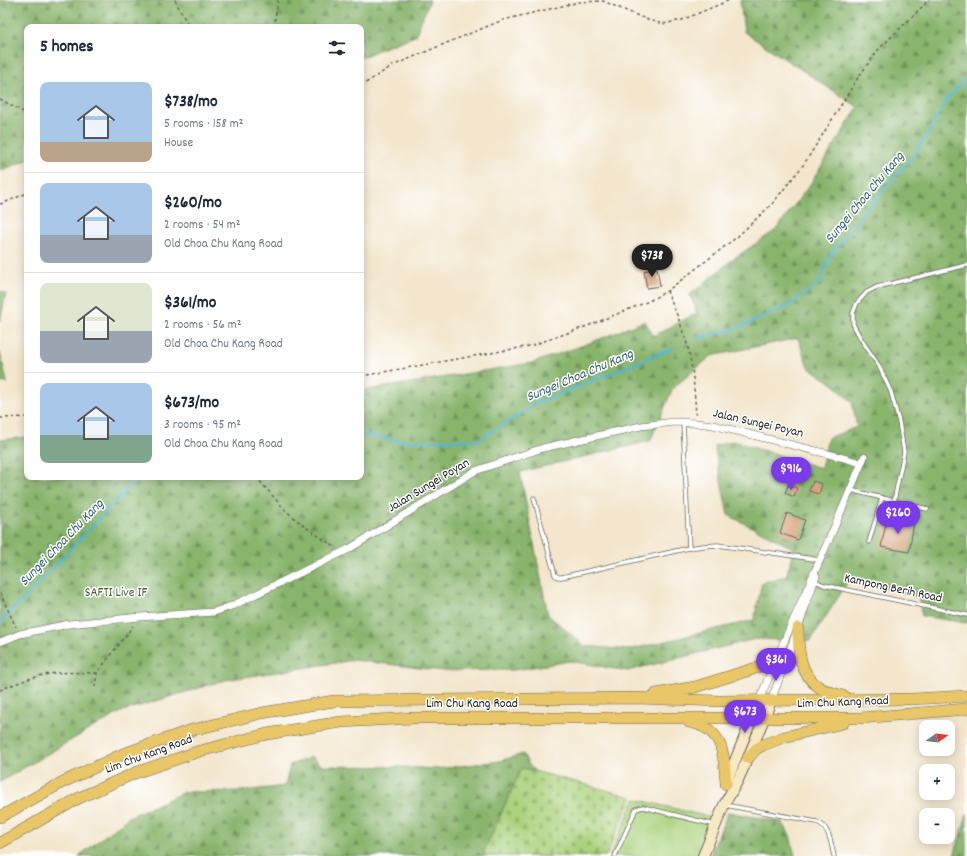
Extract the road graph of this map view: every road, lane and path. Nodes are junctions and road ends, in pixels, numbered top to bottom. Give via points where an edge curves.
1 (175, 0) edge
2 (278, 0) edge
3 (730, 0) edge
4 (929, 0) edge
5 (187, 24) edge
6 (274, 24) edge
7 (364, 84) edge
8 (0, 99) edge
9 (24, 112) edge
10 (24, 194) edge
11 (0, 204) edge
12 (967, 265) edge
13 (667, 291) junction
14 (364, 375) edge
15 (24, 417) edge
16 (0, 418) edge
17 (683, 422) junction
18 (697, 423) junction
19 (259, 480) edge
20 (851, 490) junction
21 (534, 498) dead end
22 (882, 498) junction
23 (894, 501) junction
24 (927, 509) dead end
25 (869, 542) dead end
26 (689, 548) junction
27 (343, 552) junction
28 (820, 560) junction
29 (815, 581) junction
30 (0, 593) edge
31 (1, 598) edge
32 (967, 615) edge
33 (140, 618) junction
34 (798, 628) junction
35 (20, 634) junction
36 (0, 642) edge
37 (777, 656) junction
38 (97, 673) junction
39 (96, 687) dead end
40 (0, 690) edge
41 (967, 696) edge
42 (637, 698) junction
43 (852, 699) junction
44 (759, 701) junction
45 (771, 701) junction
46 (967, 709) edge
47 (662, 718) junction
48 (752, 718) junction
49 (764, 718) junction
50 (861, 718) junction
51 (748, 758) junction
52 (726, 784) junction
53 (724, 805) junction
54 (0, 817) edge
55 (716, 825) junction
56 (0, 843) edge
57 (615, 856) edge
58 (703, 856) edge
59 (834, 856) edge

1 - 5 path
2 - 6 path
3 - 7 path via 682,20 663,24 603,1 579,2 503,20 392,66
4 - 13 path via 879,48 804,164 772,204 737,237
8 - 9 path
10 - 11 path
12 - 23 lane via 877,287 867,292 857,303 853,313 853,324 879,366 891,392 899,422 904,452
13 - 14 path via 585,327 530,346
13 - 18 path via 684,332 691,362
15 - 16 path
17 - 18 street, Jalan Sungei Poyan
17 - 26 lane
17 - 27 street, Jalan Sungei Poyan via 641,426 543,448 475,471
18 - 20 street, Jalan Sungei Poyan via 840,457 863,460
19 - 27 path via 286,511
20 - 22 lane
20 - 28 street
21 - 26 lane via 555,575 558,577
22 - 23 lane
22 - 25 lane
23 - 24 lane
26 - 28 lane via 718,545
27 - 33 street, Jalan Sungei Poyan via 234,605 214,612
28 - 29 street
28 - 37 street
29 - 32 lane, Kampong Berih Road
29 - 34 street
30 - 31 path
31 - 35 path
33 - 35 street, Jalan Sungei Poyan via 69,624
33 - 38 path
34 - 43 main road via 798,652 806,675 819,687
34 - 45 street
35 - 36 street, Jalan Sungei Poyan
37 - 42 main road via 753,669 694,687
37 - 44 street
38 - 39 path
38 - 40 path via 59,673 36,677
41 - 43 main road, Lim Chu Kang Road
42 - 44 main road, Lim Chu Kang Road
42 - 54 main road, Lim Chu Kang Road via 334,702 262,713 192,730 124,754 63,782
43 - 45 main road, Lim Chu Kang Road
44 - 45 main road, Lim Chu Kang Road
44 - 48 street
45 - 49 street
46 - 50 main road, Lim Chu Kang Road
47 - 48 main road, Lim Chu Kang Road
47 - 52 main road via 696,723 710,730 722,748
47 - 56 main road, Lim Chu Kang Road via 414,718 341,722 267,734 200,751 135,773 79,798
48 - 49 main road, Lim Chu Kang Road
48 - 52 street
49 - 50 main road, Lim Chu Kang Road
49 - 51 street
50 - 51 main road via 784,737 756,749
51 - 53 street
52 - 53 street
53 - 55 street
53 - 59 lane via 817,822 825,827
55 - 57 lane via 643,808 636,809
55 - 58 street

